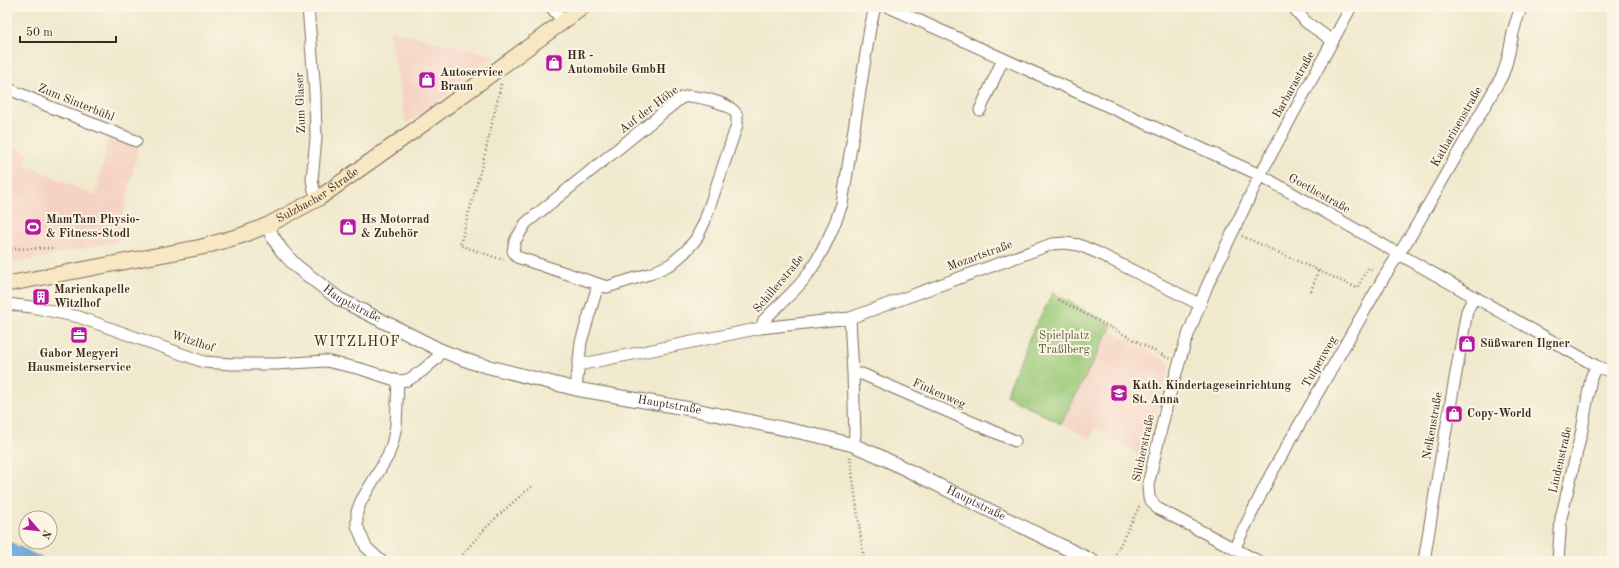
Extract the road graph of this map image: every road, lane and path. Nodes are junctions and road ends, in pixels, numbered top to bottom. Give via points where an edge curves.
1 (308, 7) edge
2 (551, 7) edge
3 (583, 7) edge
4 (875, 7) edge
5 (889, 7) edge
6 (1293, 7) edge
7 (1351, 7) edge
8 (1522, 7) edge
9 (564, 21) junction
10 (1333, 41) junction
11 (1003, 59) junction
12 (500, 81) dead end
13 (7, 88) edge
14 (980, 110) dead end
15 (136, 141) dead end
16 (1260, 176) junction
17 (319, 198) junction
18 (268, 225) junction
19 (1232, 232) junction
20 (52, 248) dead end
21 (7, 249) edge
22 (513, 251) junction
23 (1399, 254) junction
24 (1318, 271) junction
25 (1384, 277) junction
26 (7, 284) edge
27 (598, 285) junction
28 (1311, 291) dead end
29 (1474, 297) junction
30 (1059, 300) dead end
31 (7, 304) edge
32 (1199, 304) junction
33 (850, 318) junction
34 (761, 328) junction
35 (440, 350) junction
36 (1179, 364) junction
37 (578, 365) junction
38 (1596, 366) junction
39 (1612, 372) edge
40 (853, 374) junction
41 (398, 381) junction
42 (576, 389) junction
43 (1015, 441) dead end
44 (853, 445) junction
45 (534, 485) dead end
46 (1149, 498) junction
47 (1234, 549) junction
48 (381, 561) edge
49 (458, 561) edge
50 (864, 561) edge
51 (1092, 561) edge
52 (1112, 561) edge
53 (1258, 561) edge
54 (1424, 561) edge
55 (1558, 561) edge

1 - 17 street, Zum Glaser via 315,93 316,138 312,180
2 - 9 street
3 - 9 main road, Sulzbacher Straße
4 - 34 street, Schillerstraße via 850,165 838,218 804,279 764,320
5 - 11 street, Goethestraße
6 - 10 street via 1306,22
7 - 10 street, Barbarastraße
8 - 23 street, Katharinenstraße via 1516,18 1508,62 1502,76
9 - 17 main road, Sulzbacher Straße
10 - 16 street, Barbarastraße
11 - 14 street
11 - 16 street, Goethestraße
12 - 22 path via 502,84 484,158 460,245 503,260
13 - 15 street, Zum Sinterbühl
16 - 19 street, Silcherstraße
16 - 23 street, Goethestraße
17 - 18 main road, Sulzbacher Straße
18 - 26 main road, Sulzbacher Straße via 202,247
18 - 35 street, Hauptstraße via 282,251 296,266 339,298
19 - 24 path
19 - 32 street, Silcherstraße
20 - 21 path
22 - 27 street, Auf der Höhe via 523,260
22 - 27 street, Auf der Höhe via 515,241 526,223 681,98 696,97 732,109 737,115 737,125 696,239 671,264 652,274 607,287
23 - 25 street, Tulpenweg
23 - 29 street, Goethestraße
24 - 25 path via 1357,288 1368,268
24 - 28 path
25 - 47 street, Tulpenweg via 1271,474
27 - 37 street via 581,342
29 - 38 street, Goethestraße
29 - 54 street, Nelkenstraße via 1467,311
30 - 36 path
31 - 41 street, Witzlhof via 79,317 204,362 276,364 326,361
32 - 33 street, Mozartstraße via 1098,253 1079,245 1065,243 1052,244
32 - 36 street, Silcherstraße
33 - 34 street, Mozartstraße
33 - 40 street
34 - 37 street, Schillerstraße
35 - 41 street via 437,358 422,371 408,380
35 - 42 street, Hauptstraße via 474,363
36 - 46 street, Silcherstraße via 1152,466 1148,484
37 - 42 street
38 - 39 street, Goethestraße
38 - 55 street, Lindenstraße via 1591,378 1582,430 1561,518
40 - 43 street, Finkenweg via 862,374
40 - 44 street via 856,435
41 - 48 street via 393,442 357,512 358,526 366,547
42 - 44 street, Hauptstraße via 696,410
44 - 50 path via 849,452
44 - 51 street, Hauptstraße
45 - 49 path via 472,542
46 - 47 street, Silcherstraße via 1157,508
46 - 52 path via 1139,507
47 - 53 street, Silcherstraße

